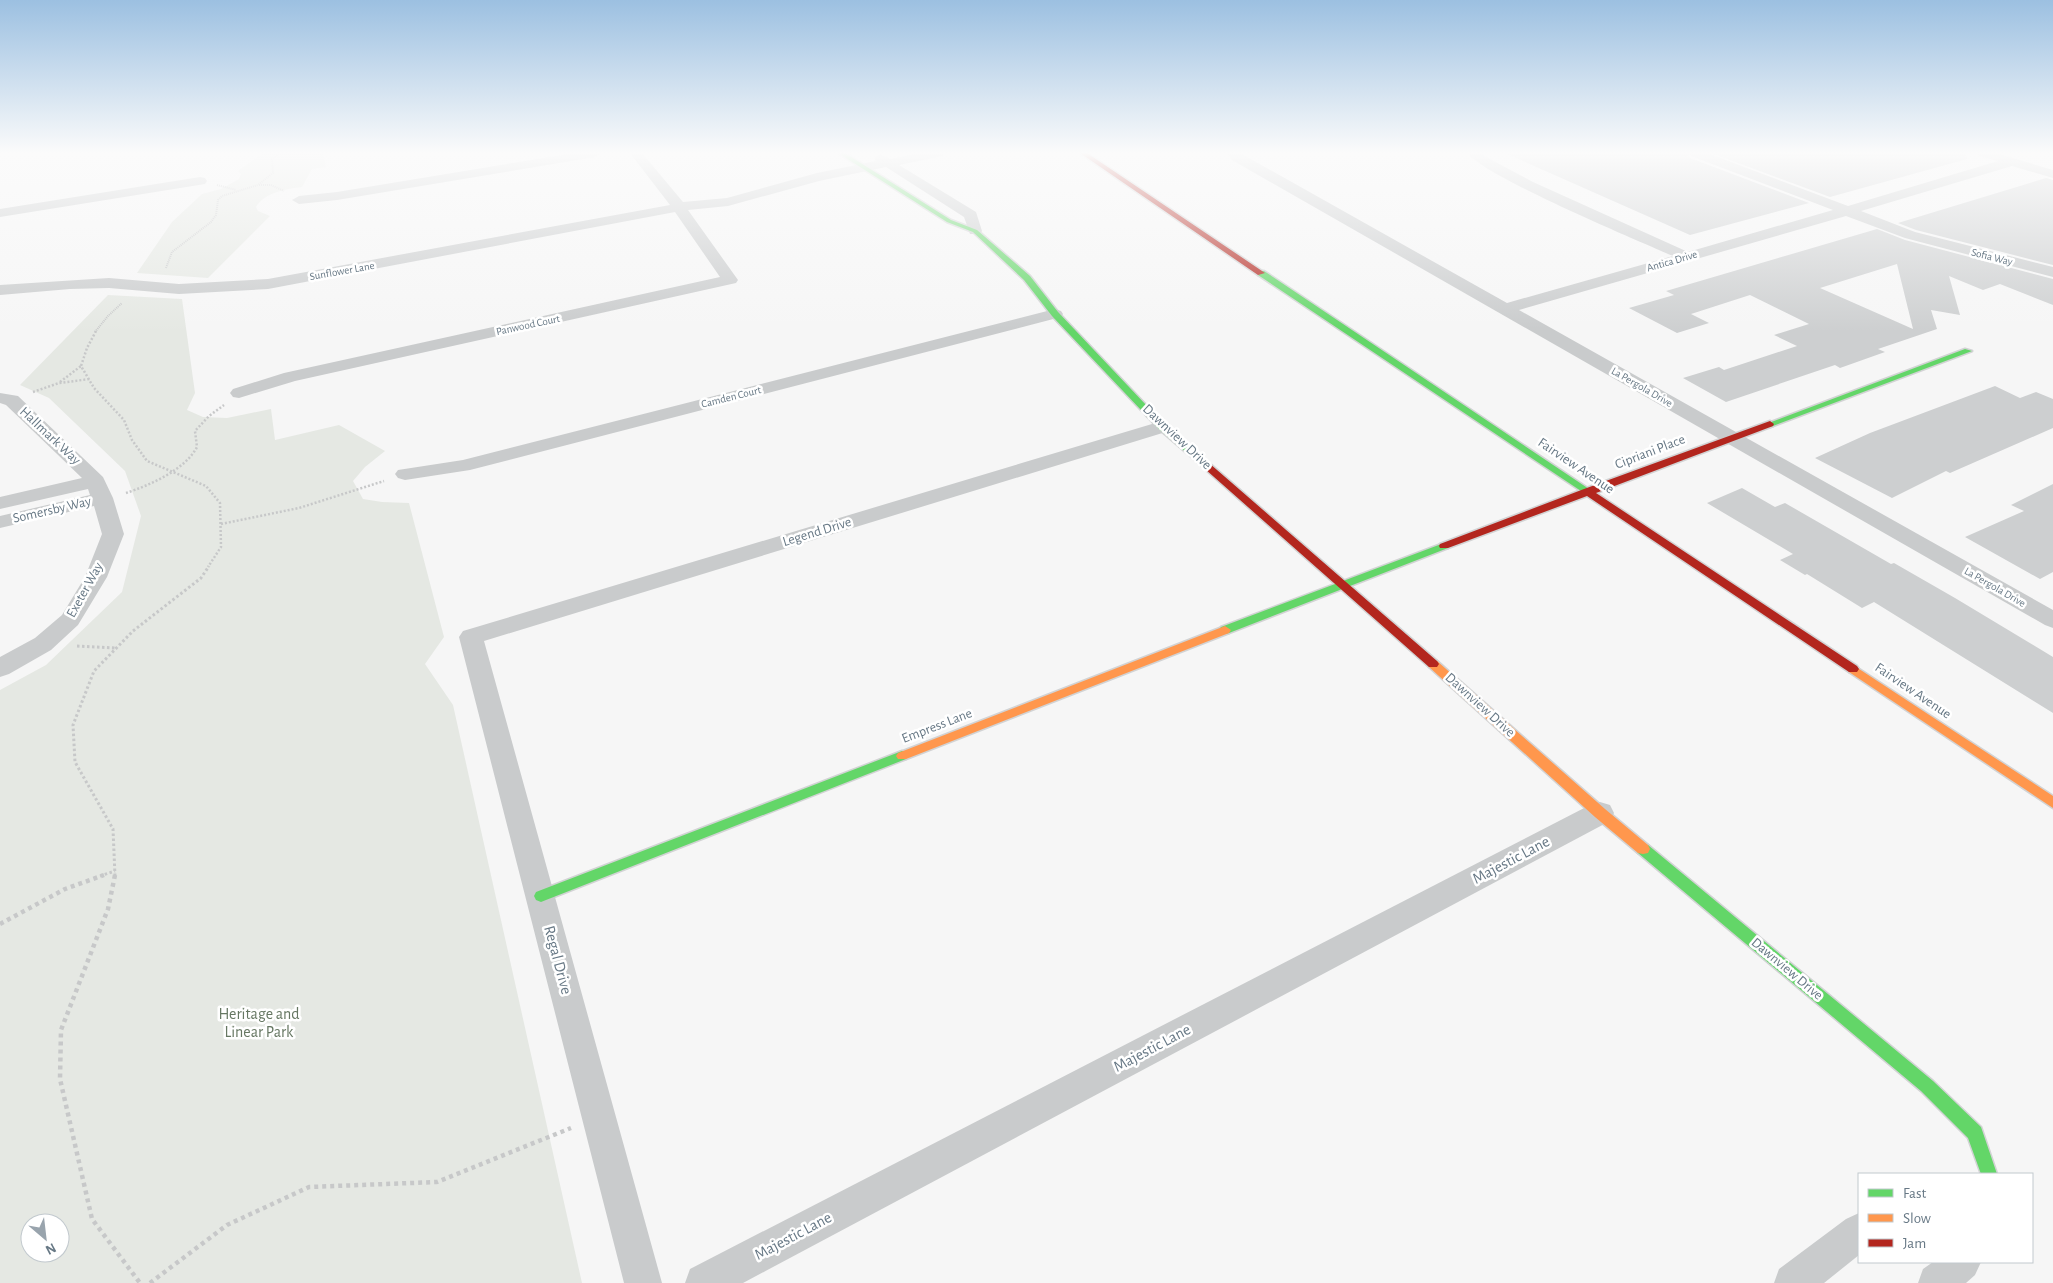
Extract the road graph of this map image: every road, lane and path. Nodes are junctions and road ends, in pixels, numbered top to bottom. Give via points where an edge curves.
1 (216, 213) edge
2 (648, 213) edge
3 (683, 213) edge
4 (936, 213) edge
5 (968, 213) edge
6 (1172, 213) edge
7 (1334, 213) edge
8 (1590, 213) edge
9 (1840, 213) edge
10 (1852, 213) edge
11 (975, 231) junction
12 (1687, 257) junction
13 (2053, 272) edge
14 (145, 286) junction
15 (0, 290) edge
16 (1504, 309) junction
17 (1054, 314) junction
18 (1968, 351) dead end
19 (81, 366) junction
20 (90, 379) junction
21 (59, 383) junction
22 (239, 393) joint
23 (6, 399) edge
24 (1162, 427) junction
25 (1730, 437) junction
26 (170, 471) junction
27 (405, 474) joint
28 (100, 489) junction
29 (1589, 492) junction
30 (0, 503) edge
31 (0, 522) edge
32 (221, 524) junction
33 (1344, 584) junction
34 (2053, 620) edge
35 (471, 637) joint
36 (43, 644) junction
37 (116, 648) junction
38 (0, 668) edge
39 (2053, 803) edge
40 (1600, 813) junction
41 (116, 871) junction
42 (541, 896) junction
43 (0, 924) edge
44 (599, 1117) junction
45 (1982, 1173) edge
46 (1858, 1233) edge
47 (1961, 1263) edge
48 (140, 1283) edge
49 (150, 1283) edge
50 (642, 1283) edge
51 (704, 1283) edge
52 (1793, 1283) edge
53 (1938, 1283) edge

1 - 14 path via 211,222 172,252 168,267
2 - 14 street, Sunflower Lane via 268,284 187,288
3 - 22 street, Panwood Court via 730,280 290,377
4 - 11 street, Dawnview Drive
5 - 11 street, Dawnview Drive
6 - 29 street, Fairview Avenue
7 - 16 street, La Pergola Drive
8 - 12 street
9 - 12 street, Antica Drive
10 - 13 street, Sofia Way via 1910,235
11 - 17 street, Dawnview Drive via 1027,278
12 - 16 street, Antica Drive
14 - 15 street, Sunflower Lane via 70,284
14 - 19 path via 94,331 85,348
16 - 25 street, La Pergola Drive
17 - 24 street, Dawnview Drive
17 - 27 street, Camden Court via 464,466
18 - 25 street, Cipriani Place
19 - 20 path
19 - 21 path
20 - 21 path
20 - 26 path via 94,388 124,420 132,440 147,461
21 - 23 path
22 - 26 path via 195,431 197,447 192,456
23 - 28 street, Hallmark Way
24 - 33 street, Dawnview Drive
24 - 35 street, Legend Drive
25 - 29 street, Cipriani Place
25 - 34 street, La Pergola Drive
26 - 28 path via 136,490
26 - 32 path via 206,486 220,503
27 - 32 path via 299,508
28 - 30 street, Somersby Way
28 - 31 street, Somersby Way
28 - 36 street, Exeter Way via 113,534 96,578 70,620
29 - 33 street, Cipriani Place
29 - 39 street, Fairview Avenue
32 - 37 path via 221,547 201,578
33 - 40 street, Dawnview Drive
33 - 42 street, Empress Lane
35 - 42 street, Regal Drive
36 - 37 path
36 - 38 street, Exeter Way
37 - 41 path via 94,671 73,724 75,762 114,829
40 - 45 street, Dawnview Drive via 1927,1086 1975,1133
40 - 51 street, Majestic Lane
41 - 43 path via 65,889
41 - 48 path via 108,909 61,1030 60,1079 92,1219
42 - 44 street, Regal Drive
44 - 49 path via 437,1182 309,1187 227,1224
44 - 50 street, Regal Drive
46 - 52 street
47 - 53 street

